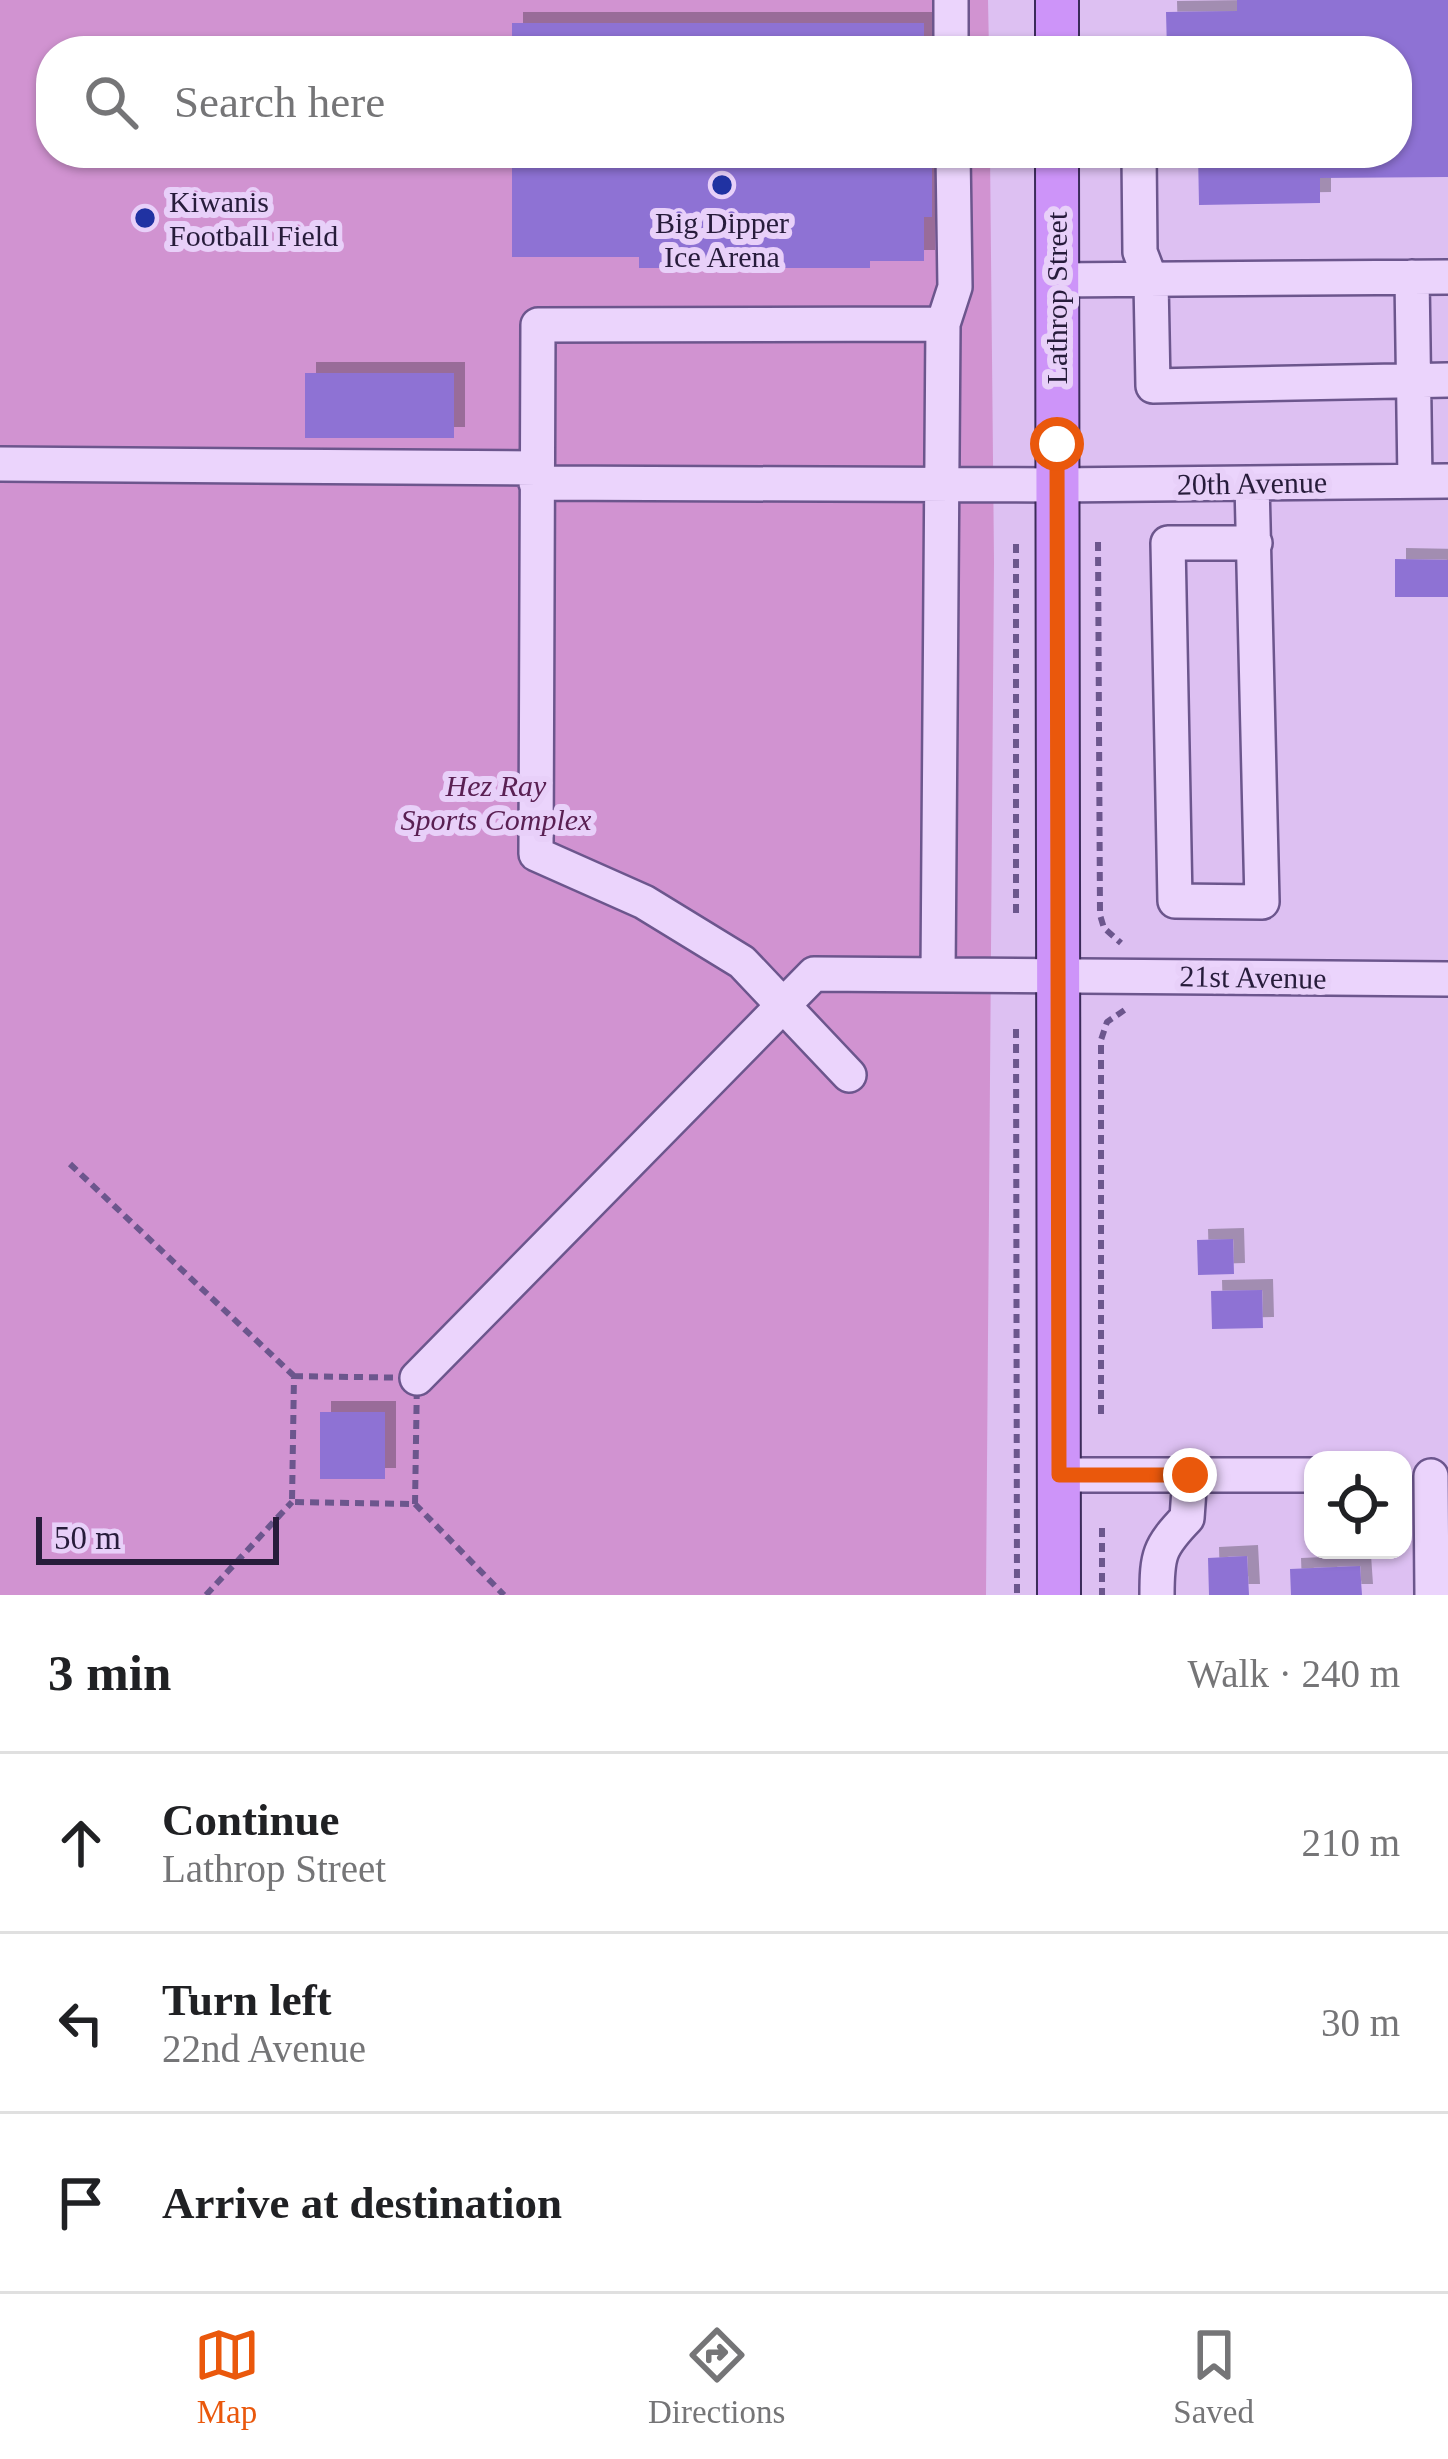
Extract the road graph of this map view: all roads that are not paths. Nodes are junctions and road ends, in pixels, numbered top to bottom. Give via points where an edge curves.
1 (951, 0) edge
2 (1057, 0) edge
3 (952, 36) edge
4 (1057, 36) edge
5 (953, 168) edge
6 (1057, 168) edge
7 (1139, 168) edge
8 (1448, 277) edge
9 (1412, 278) junction
10 (1056, 280) junction
11 (1151, 281) junction
12 (943, 324) junction
13 (1413, 380) junction
14 (1448, 380) edge
15 (0, 464) edge
16 (536, 475) junction
17 (1432, 481) edge
18 (942, 482) junction
19 (1252, 483) junction
20 (1057, 485) junction
21 (1255, 544) junction
22 (938, 975) junction
23 (1057, 975) junction
24 (1448, 979) edge
25 (783, 1005) junction
26 (849, 1075) dead end
27 (417, 1378) road end
28 (1059, 1475) junction
29 (1190, 1475) junction
30 (1304, 1475) edge
31 (1427, 1475) edge
32 (1059, 1595) edge
33 (1157, 1595) edge
34 (1432, 1595) edge

1 - 3 street
2 - 4 main road
5 - 12 street via 955,287
6 - 10 main road, Lathrop Street
7 - 11 street via 1141,251
8 - 9 street
9 - 11 street
9 - 13 street
10 - 11 street
10 - 20 main road, Lathrop Street
11 - 13 street via 1153,386
12 - 16 street via 538,325
12 - 18 street
13 - 14 street
13 - 17 street
15 - 16 street, 20th Avenue
16 - 18 street, 20th Avenue
16 - 25 street via 536,854 644,902 742,962
17 - 19 street, 20th Avenue
18 - 20 street, 20th Avenue
18 - 22 street
19 - 20 street, 20th Avenue
19 - 21 street
20 - 23 main road, Lathrop Street
21 - 21 street via 1262,902 1175,901 1168,543
22 - 23 street, 21st Avenue
22 - 25 street, 21st Avenue via 814,974
23 - 24 street, 21st Avenue
23 - 28 main road, Lathrop Street
25 - 26 street
25 - 27 street, 21st Avenue
28 - 29 street
28 - 32 main road, Lathrop Street
29 - 30 street
29 - 33 street via 1187,1518 1157,1560
31 - 34 street

